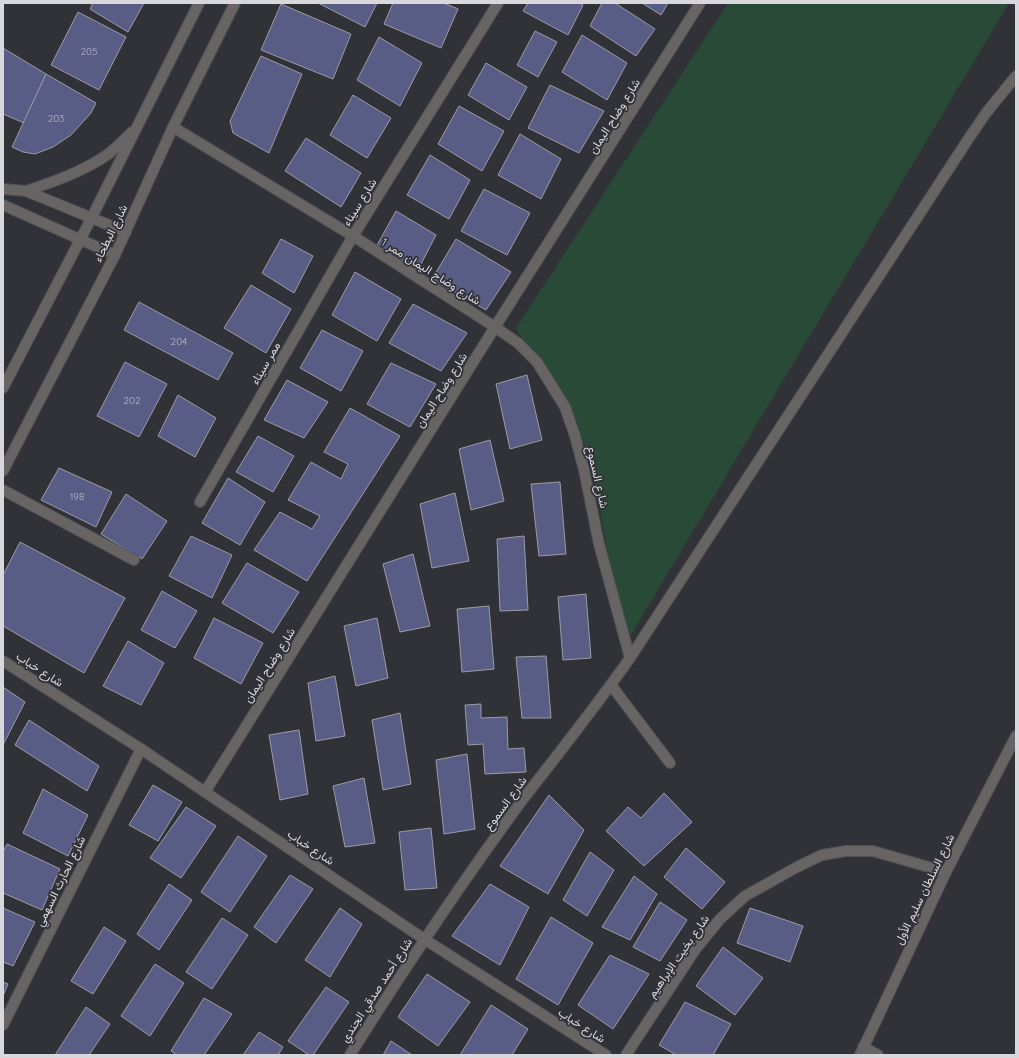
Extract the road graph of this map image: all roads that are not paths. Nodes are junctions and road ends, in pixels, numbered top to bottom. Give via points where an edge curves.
1 (199, 3) edge
2 (235, 3) edge
3 (498, 3) edge
4 (700, 3) edge
5 (1016, 76) edge
6 (173, 127) junction
7 (136, 128) junction
8 (3, 188) edge
9 (26, 191) junction
10 (3, 205) edge
11 (92, 217) junction
12 (126, 232) junction
13 (353, 236) junction
14 (80, 239) junction
15 (115, 255) junction
16 (495, 327) junction
17 (3, 388) edge
18 (3, 471) edge
19 (3, 490) edge
20 (200, 502) dead end
21 (134, 560) dead end
22 (630, 658) junction
23 (3, 661) edge
24 (611, 685) junction
25 (1016, 736) edge
26 (140, 749) junction
27 (670, 763) dead end
28 (205, 792) junction
29 (946, 872) junction
30 (424, 939) junction
31 (3, 1025) edge
32 (862, 1051) edge
33 (350, 1055) edge
34 (606, 1055) edge
35 (626, 1055) edge
36 (878, 1055) edge

1 - 7 street, شارع البطحاء
2 - 6 street, شارع البطحاء
3 - 13 street, شارع سيناء
4 - 16 street, شارع وضاح اليمان
5 - 22 street, شارع السموع via 967,141
6 - 12 street, شارع البطحاء
6 - 13 street, شارع سيناء
7 - 9 street via 107,154 89,165 63,178
7 - 11 street, شارع البطحاء
8 - 9 street
9 - 11 street
10 - 14 street
11 - 12 street
11 - 14 street, شارع البطحاء
12 - 15 street, شارع البطحاء
13 - 16 street, شارع وضاح اليمان ممر 1
13 - 20 street, ممر سيناء
14 - 15 street
14 - 17 street, شارع البطحاء
15 - 18 street, شارع البطحاء
16 - 22 street, شارع السموع via 518,343 537,362 565,407 584,470 599,544
16 - 28 street, شارع وضاح اليمان
19 - 21 street
22 - 24 street, شارع السموع
23 - 26 street, شارع خباب
24 - 27 street
24 - 30 street, شارع السموع via 527,795
25 - 29 street, شارع السلطان سليم الأول
26 - 28 street, شارع خباب
26 - 31 street, شارع الحارث السهمي
28 - 30 street, شارع خباب
29 - 32 street, شارع السلطان سليم الأول
29 - 35 street, شارع بخيت الإبراهيم via 873,851 846,851 822,855 745,896 720,919 695,950
30 - 33 street, شارع أحمد صدقي الجندي
30 - 34 street, شارع خباب
32 - 36 street

